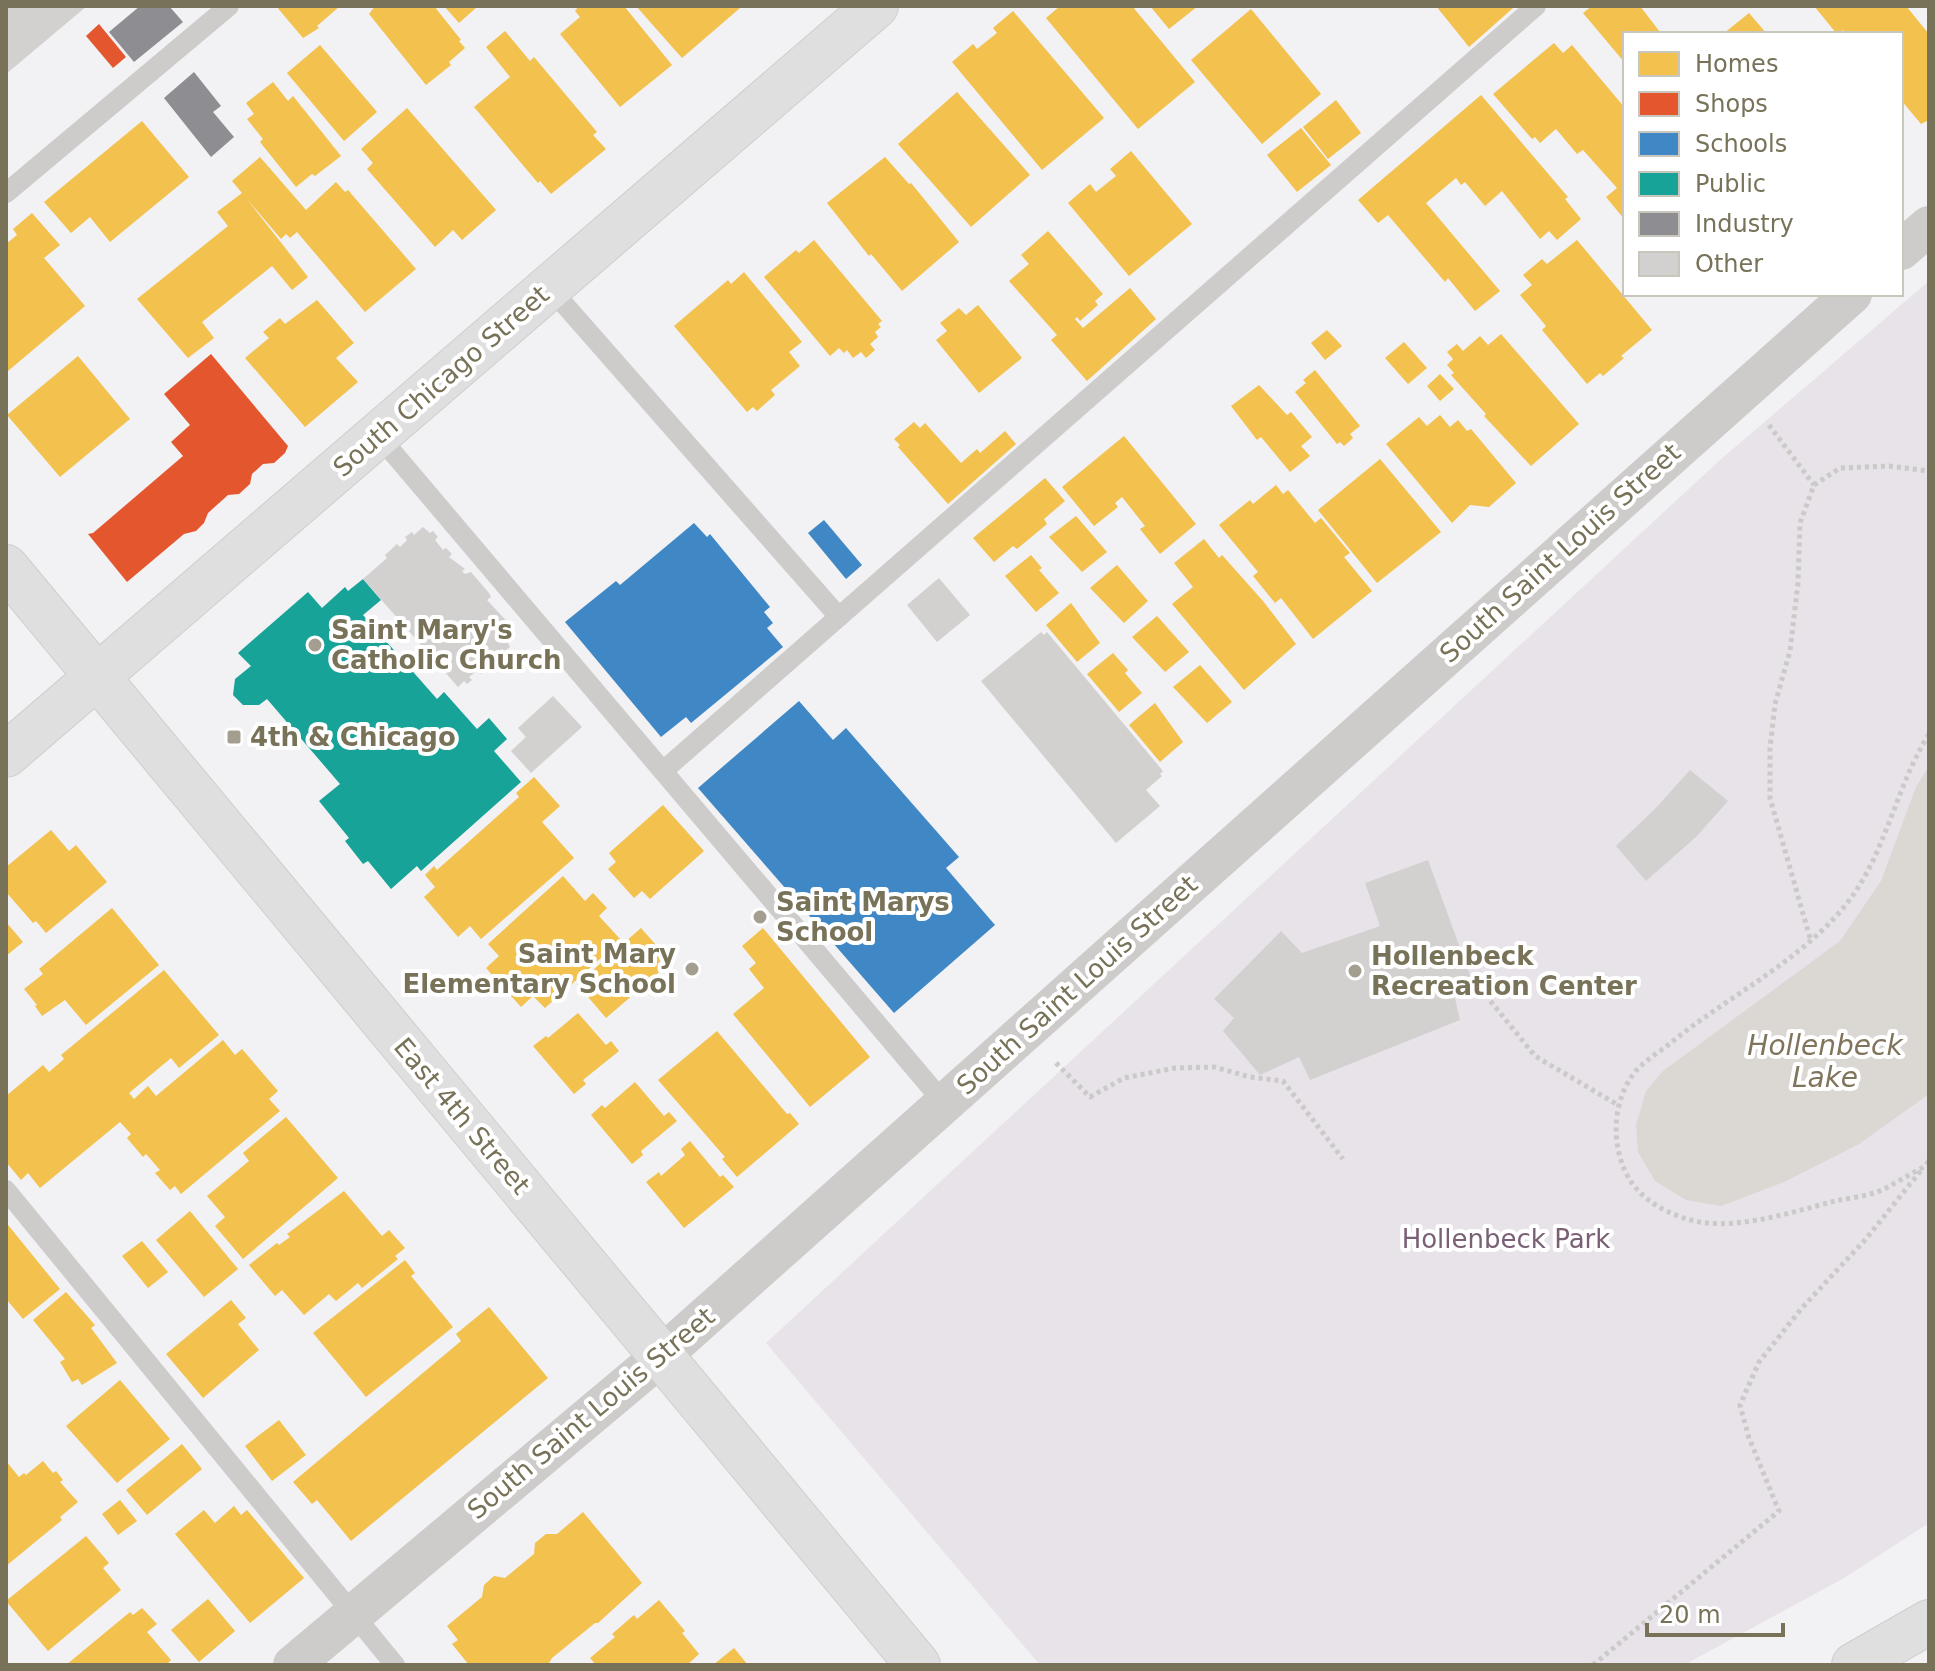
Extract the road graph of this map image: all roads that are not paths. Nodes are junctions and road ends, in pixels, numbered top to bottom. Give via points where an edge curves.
1 (229, 6) edge
2 (876, 6) edge
3 (1536, 6) edge
4 (6, 193) edge
5 (1929, 226) edge
6 (1903, 248) edge
7 (549, 287) junction
8 (1850, 296) edge
9 (378, 435) junction
10 (6, 567) edge
11 (839, 617) junction
12 (98, 677) junction
13 (6, 755) edge
14 (663, 771) junction
15 (945, 1104) junction
16 (6, 1190) edge
17 (660, 1357) junction
18 (353, 1615) junction
19 (1929, 1622) edge
20 (293, 1665) edge
21 (395, 1665) edge
22 (918, 1665) edge
23 (1854, 1665) edge

1 - 4 lane
2 - 7 main road, South Chicago Street
3 - 11 lane
5 - 6 street
7 - 9 main road, South Chicago Street
7 - 11 lane
8 - 15 street, South Saint Louis Street
9 - 12 main road, South Chicago Street
9 - 14 lane
10 - 12 main road, East 4th Street
11 - 14 lane
12 - 13 main road, South Chicago Street
12 - 17 main road, East 4th Street
14 - 15 lane
15 - 17 street, South Saint Louis Street
16 - 18 lane
17 - 18 street, South Saint Louis Street
17 - 22 main road, East 4th Street
18 - 20 street, South Saint Louis Street
18 - 21 lane
19 - 23 main road

